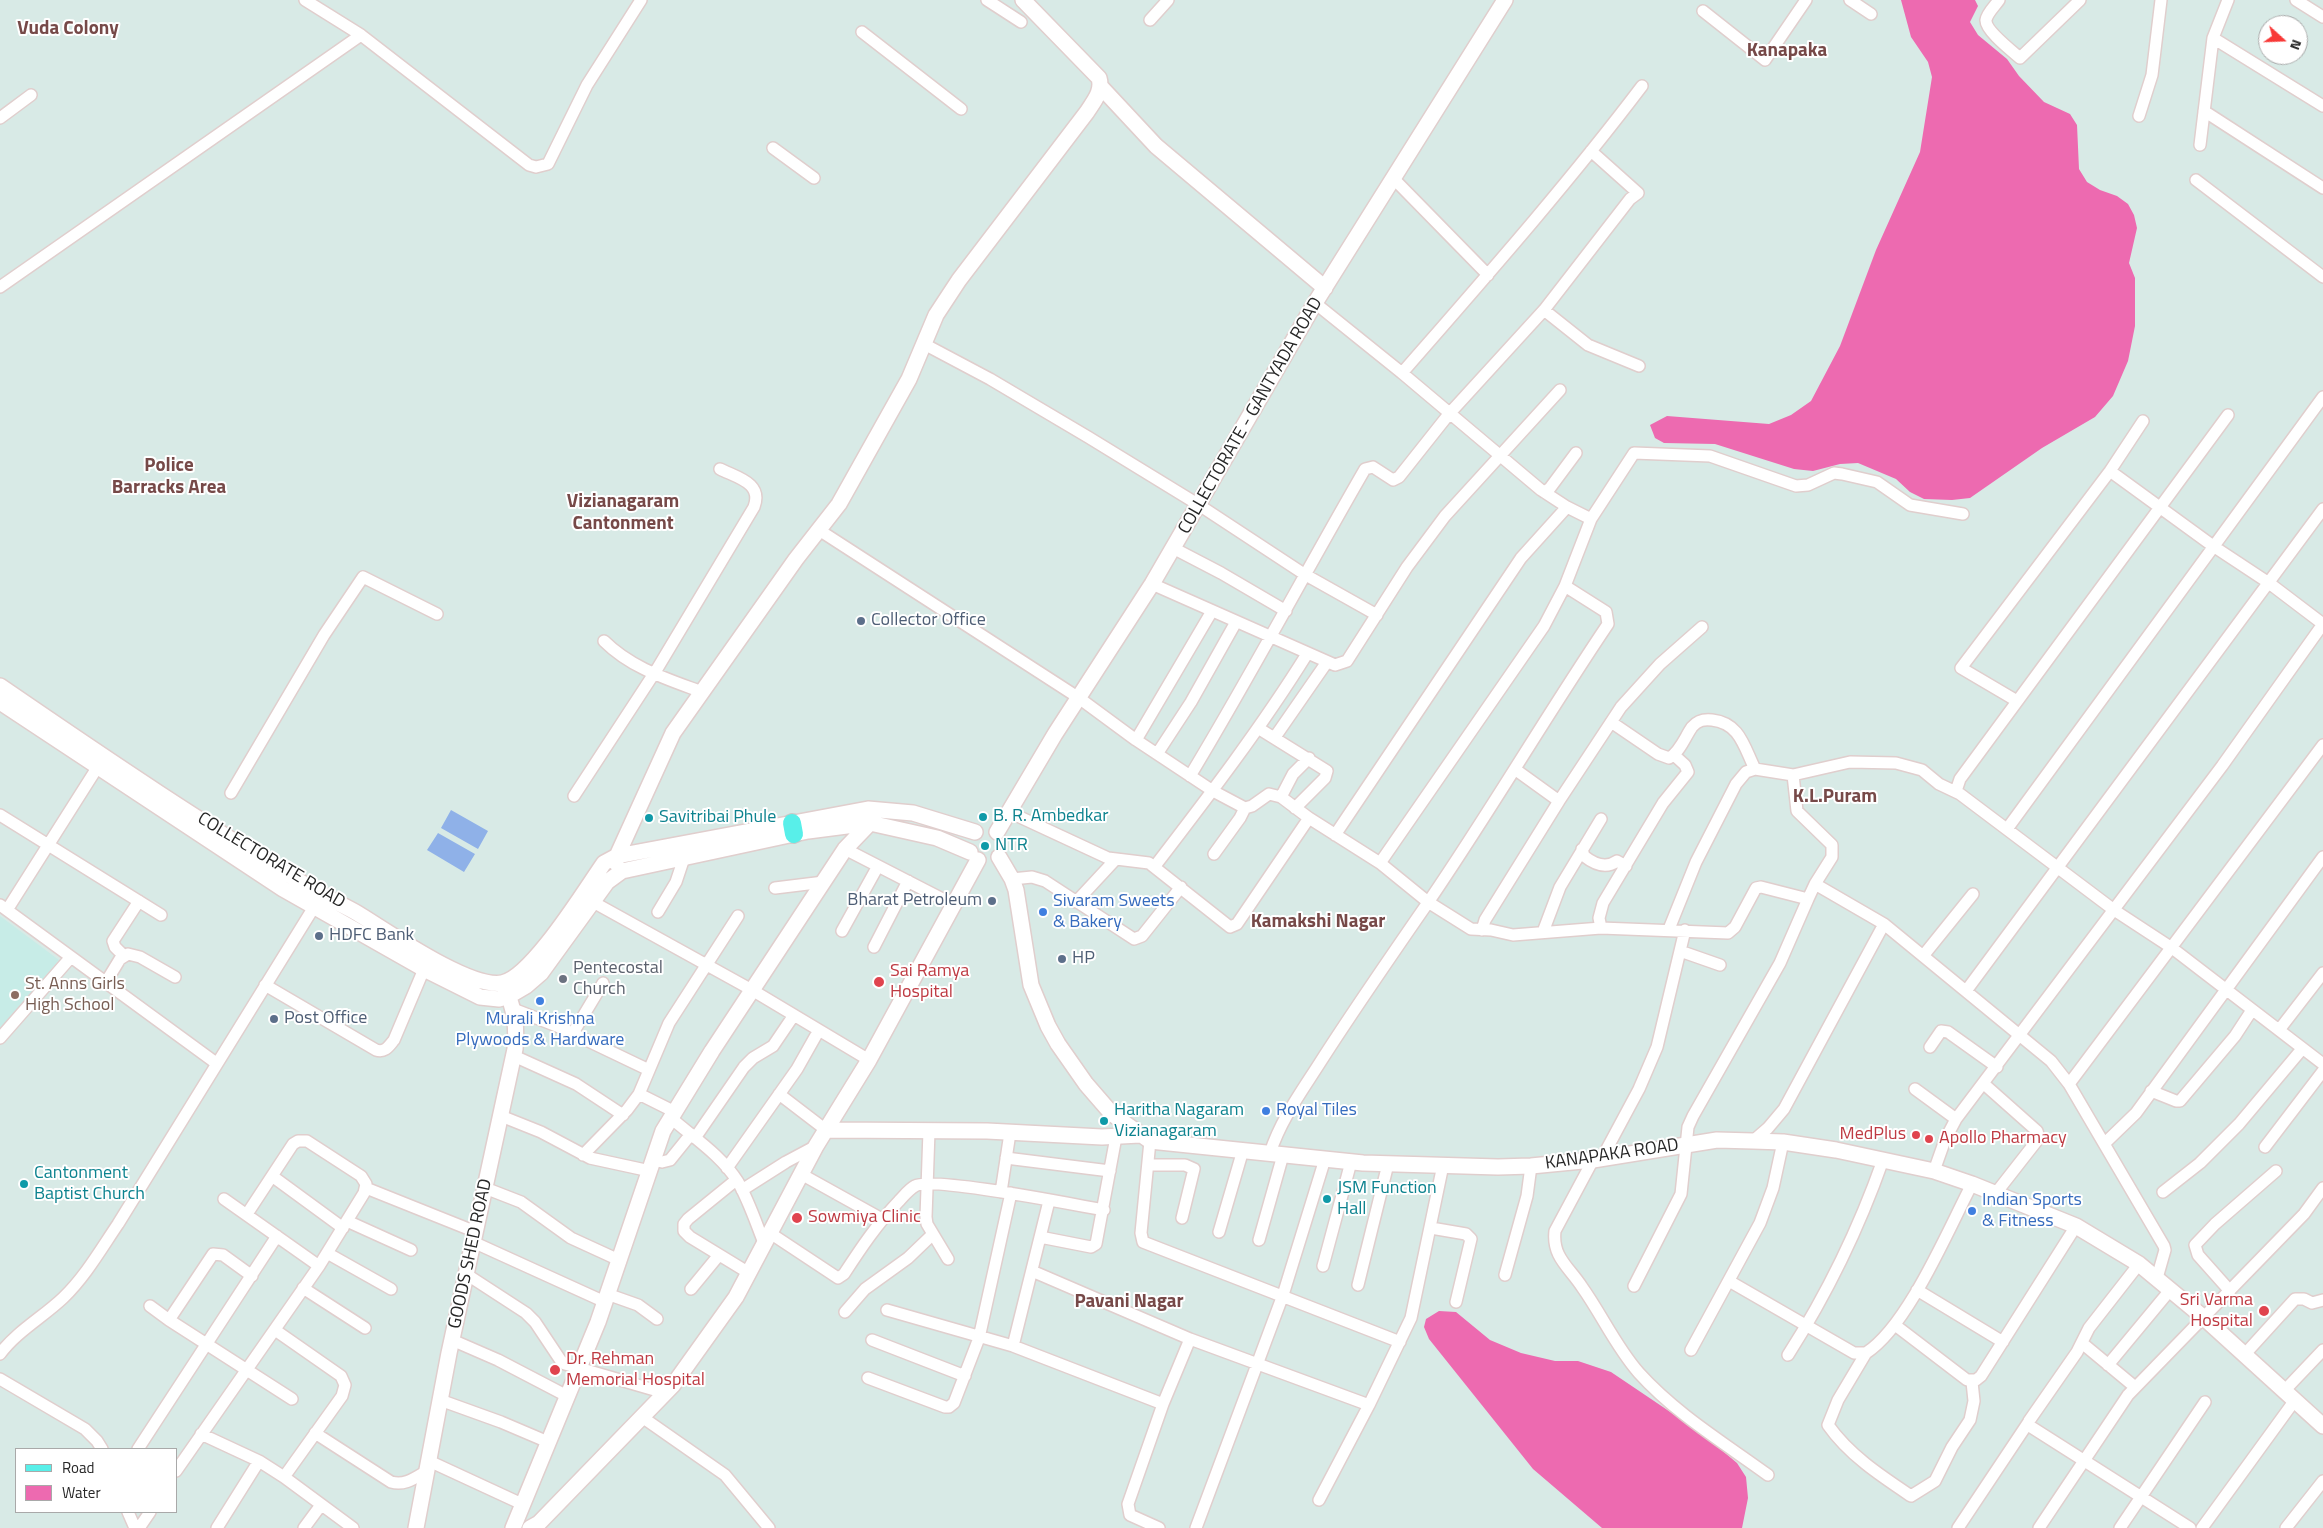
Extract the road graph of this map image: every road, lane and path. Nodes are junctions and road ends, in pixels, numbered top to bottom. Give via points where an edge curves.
1 (305, 0) edge
2 (640, 0) edge
3 (987, 0) edge
4 (1022, 0) edge
5 (1168, 0) edge
6 (1506, 0) edge
7 (1806, 0) edge
8 (1850, 0) edge
9 (1999, 0) edge
10 (2080, 0) edge
11 (2161, 0) edge
12 (2228, 0) edge
13 (2296, 0) edge
14 (1703, 11) dead end
15 (1871, 14) dead end
16 (2323, 17) edge
17 (1150, 20) dead end
18 (1021, 22) dead end
19 (862, 32) dead end
20 (361, 35) junction
21 (2213, 38) junction
22 (1642, 86) dead end
23 (1100, 87) junction
24 (31, 95) dead end
25 (2323, 106) edge
26 (960, 109) dead end
27 (2204, 111) junction
28 (2139, 116) dead end
29 (0, 118) edge
30 (2200, 145) dead end
31 (774, 148) dead end
32 (1591, 151) junction
33 (814, 178) dead end
34 (1393, 178) junction
35 (2196, 180) dead end
36 (2323, 188) edge
37 (1488, 275) junction
38 (2323, 277) edge
39 (0, 287) edge
40 (1325, 288) junction
41 (1315, 304) junction
42 (1544, 310) junction
43 (924, 344) junction
44 (1639, 366) dead end
45 (1402, 373) junction
46 (1560, 390) dead end
47 (2323, 397) edge
48 (1449, 414) junction
49 (2228, 415) dead end
50 (2143, 421) dead end
51 (1576, 453) dead end
52 (1500, 454) junction
53 (720, 469) dead end
54 (2110, 471) junction
55 (1544, 492) junction
56 (1199, 505) junction
57 (2159, 506) junction
58 (1567, 507) junction
59 (2323, 509) edge
60 (1962, 514) dead end
61 (1592, 518) junction
62 (819, 530) junction
63 (2213, 546) junction
64 (1173, 548) junction
65 (1304, 574) junction
66 (2269, 582) junction
67 (1152, 584) junction
68 (1565, 586) junction
69 (1212, 611) junction
70 (1286, 611) junction
71 (437, 614) dead end
72 (1376, 615) junction
73 (1236, 622) junction
74 (2323, 624) edge
75 (1702, 626) dead end
76 (1272, 637) junction
77 (604, 641) dead end
78 (1307, 654) junction
79 (1327, 662) junction
80 (654, 674) junction
81 (0, 686) edge
82 (702, 692) junction
83 (1079, 698) junction
84 (2018, 701) junction
85 (0, 702) edge
86 (1611, 722) junction
87 (1258, 728) junction
88 (1275, 737) junction
89 (1136, 740) junction
90 (2323, 745) edge
91 (1157, 754) junction
92 (1674, 756) junction
93 (1309, 758) junction
94 (98, 768) junction
95 (1755, 769) junction
96 (1516, 770) junction
97 (1190, 776) junction
98 (1793, 776) junction
99 (1213, 791) junction
100 (1956, 791) junction
101 (231, 793) dead end
102 (574, 796) dead end
103 (1281, 796) junction
104 (1559, 802) junction
105 (1245, 808) junction
106 (1296, 808) junction
107 (1009, 812) junction
108 (0, 815) edge
109 (1309, 818) junction
110 (1601, 818) dead end
111 (940, 820) junction
112 (870, 823) junction
113 (793, 829) junction
114 (2007, 829) junction
115 (975, 832) junction
116 (997, 832) junction
117 (1335, 835) junction
118 (938, 838) junction
119 (49, 844) junction
120 (846, 849) junction
121 (1582, 849) junction
122 (1214, 854) dead end
123 (617, 856) junction
124 (974, 856) junction
125 (999, 857) junction
126 (2323, 857) edge
127 (684, 858) junction
128 (1115, 860) junction
129 (1380, 863) junction
130 (878, 866) junction
131 (1155, 866) junction
132 (1626, 866) junction
133 (2058, 867) junction
134 (613, 877) junction
135 (1012, 879) junction
136 (908, 881) junction
137 (824, 882) junction
138 (1815, 884) junction
139 (1181, 887) junction
140 (775, 888) dead end
141 (1973, 894) dead end
142 (1808, 899) junction
143 (139, 901) junction
144 (593, 902) junction
145 (1076, 902) junction
146 (1428, 902) junction
147 (954, 904) junction
148 (3, 907) edge
149 (314, 907) junction
150 (2114, 910) junction
151 (658, 912) dead end
152 (161, 916) dead end
153 (738, 916) dead end
154 (1884, 924) junction
155 (1601, 928) junction
156 (1669, 929) junction
157 (1482, 930) junction
158 (1685, 930) junction
159 (842, 932) dead end
160 (1543, 932) junction
161 (874, 947) dead end
162 (2172, 948) junction
163 (1680, 951) junction
164 (124, 956) junction
165 (1923, 956) junction
166 (71, 957) junction
167 (706, 964) junction
168 (1720, 966) dead end
169 (424, 969) junction
170 (2323, 974) edge
171 (175, 977) dead end
172 (106, 982) junction
173 (603, 983) dead end
174 (265, 985) junction
175 (752, 990) junction
176 (2225, 990) junction
177 (1966, 991) junction
178 (508, 996) junction
179 (2252, 1010) junction
180 (794, 1015) junction
181 (819, 1030) junction
182 (2280, 1030) junction
183 (573, 1033) junction
184 (2021, 1036) junction
185 (0, 1038) edge
186 (1930, 1047) dead end
187 (2302, 1049) junction
188 (514, 1056) junction
189 (869, 1060) junction
190 (216, 1063) junction
191 (2323, 1064) edge
192 (1997, 1067) junction
193 (649, 1070) junction
194 (2323, 1071) edge
195 (1984, 1084) junction
196 (2069, 1084) junction
197 (1915, 1090) dead end
198 (2151, 1092) junction
199 (639, 1094) junction
200 (779, 1094) junction
201 (623, 1115) junction
202 (673, 1115) junction
203 (501, 1116) junction
204 (1956, 1120) junction
205 (826, 1130) junction
206 (929, 1131) junction
207 (1010, 1133) junction
208 (693, 1136) junction
209 (1116, 1137) junction
210 (1155, 1140) junction
211 (1753, 1141) junction
212 (1783, 1142) junction
213 (2105, 1143) junction
214 (1686, 1145) junction
215 (816, 1146) junction
216 (2265, 1148) dead end
217 (1243, 1150) junction
218 (1276, 1154) junction
219 (583, 1155) junction
220 (1006, 1158) junction
221 (1325, 1159) junction
222 (1597, 1159) junction
223 (1883, 1160) junction
224 (1351, 1162) junction
225 (1388, 1164) junction
226 (1148, 1165) junction
227 (1443, 1165) junction
228 (651, 1166) junction
229 (1531, 1166) junction
230 (727, 1168) junction
231 (1110, 1171) junction
232 (1934, 1171) junction
233 (2276, 1171) dead end
234 (801, 1174) junction
235 (272, 1176) junction
236 (926, 1183) junction
237 (1972, 1184) junction
238 (739, 1185) junction
239 (366, 1188) junction
240 (485, 1188) junction
241 (2323, 1188) edge
242 (1006, 1192) junction
243 (2163, 1192) dead end
244 (1996, 1194) junction
245 (224, 1199) dead end
246 (1049, 1201) junction
247 (1104, 1210) junction
248 (247, 1214) junction
249 (1182, 1218) dead end
250 (882, 1219) junction
251 (345, 1224) junction
252 (2076, 1226) junction
253 (1431, 1228) junction
254 (1219, 1232) dead end
255 (933, 1234) junction
256 (277, 1236) junction
257 (474, 1237) junction
258 (1040, 1237) junction
259 (767, 1238) junction
260 (1259, 1240) dead end
261 (411, 1250) dead end
262 (327, 1253) junction
263 (719, 1255) junction
264 (948, 1259) dead end
265 (619, 1260) junction
266 (2139, 1264) junction
267 (319, 1266) junction
268 (1323, 1266) dead end
269 (1032, 1272) junction
270 (749, 1273) junction
271 (466, 1274) junction
272 (1505, 1275) dead end
273 (252, 1276) junction
274 (2157, 1278) junction
275 (1729, 1282) junction
276 (1358, 1285) dead end
277 (1634, 1286) dead end
278 (303, 1288) junction
279 (391, 1289) dead end
280 (691, 1289) dead end
281 (1917, 1290) junction
282 (2171, 1290) junction
283 (2230, 1291) junction
284 (1283, 1296) junction
285 (606, 1298) junction
286 (2323, 1300) edge
287 (1456, 1302) dead end
288 (150, 1306) dead end
289 (887, 1310) dead end
290 (845, 1312) dead end
291 (2203, 1317) junction
292 (657, 1319) dead end
293 (169, 1320) junction
294 (1807, 1325) junction
295 (1895, 1325) junction
296 (365, 1328) dead end
297 (275, 1330) junction
298 (979, 1338) junction
299 (1190, 1339) junction
300 (452, 1340) junction
301 (872, 1340) dead end
302 (1400, 1342) junction
303 (2003, 1342) junction
304 (2082, 1343) junction
305 (207, 1344) junction
306 (1013, 1346) junction
307 (1691, 1350) dead end
308 (2323, 1350) edge
309 (1866, 1353) junction
310 (0, 1354) edge
311 (2245, 1354) junction
312 (1788, 1355) dead end
313 (1256, 1364) junction
314 (2108, 1365) junction
315 (578, 1368) junction
316 (248, 1370) junction
317 (965, 1376) junction
318 (868, 1378) dead end
319 (0, 1379) edge
320 (1972, 1382) junction
321 (2135, 1387) junction
322 (665, 1393) junction
323 (2290, 1395) junction
324 (567, 1396) junction
325 (292, 1400) dead end
326 (440, 1400) junction
327 (2205, 1402) dead end
328 (1164, 1404) junction
329 (1369, 1405) junction
330 (642, 1417) junction
331 (2028, 1423) junction
332 (2323, 1426) edge
333 (315, 1433) junction
334 (201, 1434) junction
335 (548, 1442) junction
336 (101, 1448) edge
337 (139, 1448) edge
338 (2083, 1460) junction
339 (259, 1461) junction
340 (428, 1466) junction
341 (178, 1468) edge
342 (1768, 1475) dead end
343 (284, 1476) junction
344 (2323, 1481) edge
345 (2141, 1496) junction
346 (1319, 1500) dead end
347 (522, 1504) junction
348 (321, 1505) junction
349 (128, 1513) edge
350 (149, 1513) edge
351 (421, 1527) edge
352 (135, 1528) edge
353 (139, 1528) edge
354 (217, 1528) edge
355 (304, 1528) edge
356 (352, 1528) edge
357 (512, 1528) edge
358 (530, 1528) edge
359 (769, 1528) edge
360 (1158, 1528) edge
361 (1196, 1528) edge
362 (1958, 1528) edge
363 (2039, 1528) edge
364 (2120, 1528) edge
365 (2190, 1528) edge
366 (2202, 1528) edge
367 (2286, 1528) edge

1 - 20 street
2 - 20 street via 587,85 548,164 536,167 492,138
3 - 18 street
4 - 23 street via 1099,78
5 - 17 street
6 - 34 street, COLLECTORATE - GANTYADA ROAD
7 - 14 street via 1765,60
8 - 15 street
9 - 10 street via 1986,22 1989,29 2020,58
11 - 28 street via 2152,75
12 - 21 street
13 - 16 street
19 - 26 street
20 - 39 street
21 - 25 street
21 - 27 street
22 - 32 street
23 - 40 street via 1156,146
23 - 43 street via 1087,112 959,280 936,315
24 - 29 street
27 - 30 street
27 - 36 street
31 - 33 street
32 - 37 street
32 - 42 street via 1638,193 1624,206
34 - 37 street
34 - 40 street, COLLECTORATE - GANTYADA ROAD
35 - 38 street
37 - 45 street
40 - 41 street, COLLECTORATE - GANTYADA ROAD
41 - 45 street
41 - 56 street, COLLECTORATE - GANTYADA ROAD
42 - 44 street via 1588,345
42 - 48 street
43 - 56 street via 990,379
43 - 62 street via 886,423 839,504
45 - 48 street
46 - 52 street
47 - 63 street
48 - 52 street
48 - 65 street via 1397,479 1393,480 1371,467 1365,469
49 - 57 street
50 - 54 street
51 - 55 street
52 - 55 street
52 - 72 street via 1446,516
53 - 80 street via 752,486 757,499
54 - 57 street
54 - 84 street via 1961,668
55 - 58 street
56 - 64 street, COLLECTORATE - GANTYADA ROAD
56 - 65 street
57 - 63 street
57 - 84 street
58 - 61 street
58 - 117 street via 1521,558
59 - 66 street
60 - 61 street via 1910,505 1876,482 1842,474 1834,473 1808,485 1796,486 1710,456 1636,452
61 - 68 street
62 - 82 street
62 - 83 street
63 - 66 street
63 - 114 street
64 - 67 street, COLLECTORATE - GANTYADA ROAD
64 - 70 street
65 - 70 street
65 - 72 street
66 - 74 street
66 - 133 street
67 - 69 street
67 - 83 street, COLLECTORATE - GANTYADA ROAD
68 - 96 street via 1606,612 1608,624
68 - 129 street via 1520,663
69 - 73 street
69 - 89 street
70 - 76 street
71 - 101 street via 363,577 324,635
72 - 79 street via 1347,661 1338,665
73 - 76 street
73 - 91 street
74 - 150 street
75 - 86 street via 1660,664
76 - 78 street
76 - 97 street
77 - 80 street via 621,657
78 - 79 street
78 - 87 street
79 - 88 street
80 - 82 street
80 - 102 street
81 - 178 street, COLLECTORATE ROAD via 168,799 429,958
82 - 123 street via 673,733
83 - 89 street
83 - 107 street, COLLECTORATE - GANTYADA ROAD
84 - 100 street via 1960,780
85 - 94 street, COLLECTORATE ROAD
86 - 92 street via 1658,754 1666,758
86 - 104 street
87 - 88 street
87 - 99 street
88 - 93 street
89 - 91 street
90 - 162 street
91 - 97 street
92 - 95 street via 1697,722 1704,719 1720,721 1733,726
92 - 132 street via 1688,772 1663,803
93 - 103 street via 1293,774
93 - 106 street via 1325,768 1327,774
94 - 119 street
94 - 149 street, COLLECTORATE ROAD
95 - 98 street
95 - 156 street via 1746,772 1736,784 1696,862
96 - 104 street
96 - 146 street
97 - 99 street
98 - 100 street via 1850,762 1896,763 1922,770
98 - 138 street via 1797,811 1832,845 1832,857
99 - 105 street
99 - 131 street
100 - 114 street
103 - 105 street via 1269,794
103 - 106 street
104 - 157 street via 1485,920
105 - 122 street
106 - 109 street
107 - 116 street, COLLECTORATE - GANTYADA ROAD
107 - 128 street
108 - 119 street
109 - 117 street
109 - 139 street via 1234,926 1226,925
110 - 121 street
111 - 113 street, COLLECTORATE ROAD via 913,813 868,809
111 - 115 street, COLLECTORATE ROAD
111 - 118 street
112 - 113 street, COLLECTORATE ROAD
112 - 118 street, COLLECTORATE ROAD
112 - 120 street
113 - 123 street, COLLECTORATE ROAD
113 - 127 street, COLLECTORATE ROAD
114 - 133 street
115 - 116 street, COLLECTORATE ROAD via 986,828
115 - 124 street via 970,841
116 - 125 street via 1003,841
117 - 129 street
118 - 124 street, COLLECTORATE ROAD
119 - 143 street
119 - 148 street
120 - 130 street
120 - 137 street
121 - 132 street via 1584,856 1599,865 1612,865 1617,861
121 - 160 street via 1560,888
123 - 134 street
123 - 178 street, COLLECTORATE ROAD via 604,863
124 - 125 street via 989,862
124 - 147 street
125 - 135 street
126 - 176 street
127 - 134 street, COLLECTORATE ROAD via 622,871
127 - 151 street via 676,882
128 - 131 street via 1142,861
128 - 145 street
129 - 146 street
130 - 136 street
130 - 159 street
131 - 139 street
132 - 155 street via 1603,903 1599,918
133 - 150 street
133 - 177 street
134 - 144 street, COLLECTORATE ROAD
135 - 145 street via 1039,878
135 - 210 street via 1023,925 1031,985 1048,1026 1086,1084 1112,1114
136 - 147 street
136 - 161 street
137 - 140 street
137 - 175 street
138 - 142 street
138 - 154 street
139 - 145 street via 1138,939 1128,937
141 - 165 street
142 - 158 street via 1756,888 1732,932
142 - 214 street via 1780,963 1693,1116
143 - 152 street
143 - 164 street via 113,942
144 - 167 street
144 - 178 street, COLLECTORATE ROAD via 541,973
146 - 157 street via 1465,926
146 - 218 street via 1288,1112 1276,1134
147 - 189 street
148 - 166 street
149 - 169 street, COLLECTORATE ROAD
149 - 174 street
150 - 162 street
150 - 184 street
153 - 167 street
154 - 165 street
154 - 211 street via 1784,1109
155 - 156 street
155 - 160 street
156 - 158 street
157 - 160 street via 1513,935
158 - 163 street
162 - 176 street
162 - 196 street
163 - 168 street
163 - 222 street via 1657,1047 1639,1089
164 - 171 street via 140,957
164 - 172 street
165 - 177 street
166 - 172 street
166 - 185 street
167 - 175 street
167 - 193 street via 669,1023
169 - 174 street via 394,1040 382,1051
169 - 178 street, COLLECTORATE ROAD via 480,997 500,999
170 - 182 street
172 - 190 street
173 - 183 street
174 - 190 street
175 - 180 street
175 - 202 street
176 - 179 street
176 - 198 street
177 - 184 street
178 - 183 street
178 - 188 street, GOODS SHED ROAD via 517,1026
179 - 182 street
179 - 198 street via 2235,1036 2180,1100 2176,1102
180 - 181 street
180 - 208 street via 773,1046 744,1067
181 - 189 street
181 - 200 street
182 - 187 street
183 - 193 street
184 - 192 street
184 - 196 street via 2051,1061
186 - 192 street via 1941,1031 1948,1032
187 - 191 street
187 - 243 street via 2239,1124 2200,1163
188 - 201 street via 576,1084
188 - 203 street, GOODS SHED ROAD
189 - 205 street
190 - 310 street via 118,1224 88,1267 64,1297
192 - 195 street
193 - 199 street
194 - 216 street
195 - 204 street
195 - 244 street via 2037,1131 2039,1138
196 - 213 street
197 - 204 street
198 - 213 street via 2136,1113
199 - 201 street
199 - 202 street
200 - 205 street
200 - 230 street
201 - 219 street
202 - 208 street
202 - 228 street via 663,1131
203 - 219 street via 541,1132
203 - 240 street, GOODS SHED ROAD
204 - 232 street
205 - 206 street, KANAPAKA ROAD
205 - 215 street
206 - 207 street, KANAPAKA ROAD
206 - 236 street
207 - 209 street, KANAPAKA ROAD
207 - 220 street
208 - 228 street via 670,1160
208 - 230 street
209 - 210 street, KANAPAKA ROAD
209 - 231 street
210 - 217 street, KANAPAKA ROAD
210 - 226 street
211 - 212 street, KANAPAKA ROAD
211 - 214 street, KANAPAKA ROAD via 1717,1140
212 - 223 street, KANAPAKA ROAD
212 - 275 street via 1774,1188
213 - 274 street via 2164,1246
214 - 222 street, KANAPAKA ROAD
214 - 277 street via 1681,1194
215 - 234 street
215 - 238 street
217 - 218 street, KANAPAKA ROAD
217 - 254 street
218 - 221 street, KANAPAKA ROAD
218 - 260 street
219 - 228 street via 609,1164
220 - 231 street
220 - 242 street
221 - 224 street, KANAPAKA ROAD
221 - 284 street
222 - 229 street, KANAPAKA ROAD
222 - 342 street via 1555,1231 1557,1254 1638,1372 1669,1402
223 - 232 street, KANAPAKA ROAD
223 - 294 street via 1858,1226
224 - 225 street, KANAPAKA ROAD
224 - 268 street
225 - 227 street, KANAPAKA ROAD
225 - 276 street
226 - 249 street via 1185,1165 1194,1169
226 - 284 street via 1141,1233 1143,1242
227 - 229 street, KANAPAKA ROAD
227 - 253 street
228 - 265 street
229 - 272 street via 1527,1196
230 - 238 street
231 - 247 street
232 - 237 street, KANAPAKA ROAD
233 - 283 street via 2196,1246 2198,1255
234 - 250 street
234 - 259 street
235 - 239 street via 293,1144 302,1140 361,1176
235 - 248 street
235 - 251 street
236 - 242 street
236 - 250 street via 914,1186
236 - 255 street via 926,1217
237 - 244 street, KANAPAKA ROAD
237 - 281 street
238 - 259 street
238 - 263 street via 701,1208 684,1227 690,1237
239 - 251 street
239 - 257 street
240 - 257 street, GOODS SHED ROAD
240 - 265 street via 521,1202 571,1238
241 - 283 street via 2304,1214
242 - 246 street
242 - 298 street
244 - 252 street, KANAPAKA ROAD
245 - 248 street
246 - 247 street
246 - 258 street
247 - 258 street via 1098,1241 1094,1246
248 - 256 street
250 - 259 street via 838,1278
251 - 261 street
251 - 262 street
252 - 266 street, KANAPAKA ROAD
252 - 303 street
253 - 287 street via 1466,1234 1471,1239
253 - 302 street via 1414,1306
255 - 264 street
255 - 290 street via 908,1258 865,1289
256 - 267 street
256 - 273 street
257 - 271 street, GOODS SHED ROAD
257 - 285 street
258 - 269 street
259 - 270 street
262 - 267 street
262 - 279 street
263 - 270 street
263 - 280 street
265 - 285 street
266 - 274 street, KANAPAKA ROAD
266 - 304 street via 2089,1328
267 - 278 street
269 - 299 street
269 - 306 street
270 - 322 street via 736,1297
271 - 300 street, GOODS SHED ROAD
271 - 315 street via 526,1314 561,1361
273 - 293 street via 223,1255 213,1254
273 - 305 street
274 - 282 street, KANAPAKA ROAD
275 - 294 street
275 - 307 street
278 - 296 street
278 - 297 street
281 - 295 street
281 - 303 street
282 - 291 street, KANAPAKA ROAD
282 - 314 street
283 - 291 street
284 - 302 street
284 - 313 street
285 - 292 street via 638,1305
285 - 315 street
286 - 311 street via 2312,1303 2295,1299
288 - 293 street
289 - 298 street
291 - 311 street, KANAPAKA ROAD
291 - 321 street
293 - 305 street
294 - 309 street via 1854,1353
294 - 312 street
295 - 309 street
295 - 320 street
297 - 316 street
297 - 333 street via 344,1380 342,1396
298 - 306 street
298 - 317 street
299 - 313 street
299 - 328 street
300 - 324 street
300 - 326 street, GOODS SHED ROAD
301 - 317 street
302 - 329 street
303 - 320 street via 1981,1376
304 - 314 street
304 - 331 street
305 - 316 street
305 - 337 street
306 - 328 street
308 - 323 street
309 - 320 street via 1838,1400 1828,1425 1839,1441 1911,1496 1935,1481 1970,1420 1974,1401
311 - 323 street, KANAPAKA ROAD
313 - 329 street
313 - 361 street
314 - 321 street
315 - 322 street
315 - 324 street
316 - 325 street
316 - 334 street
317 - 318 street via 954,1403 949,1407
319 - 336 street via 85,1429
321 - 338 street
322 - 330 street
323 - 332 street, KANAPAKA ROAD
323 - 366 street
324 - 335 street
326 - 335 street
326 - 340 street, GOODS SHED ROAD
327 - 345 street
328 - 360 street via 1128,1504 1130,1515
329 - 346 street
330 - 358 street
330 - 359 street via 725,1474
331 - 338 street
331 - 362 street
333 - 340 street via 391,1482 408,1482
333 - 343 street
334 - 339 street
334 - 341 street
335 - 347 street
338 - 345 street
338 - 363 street
339 - 343 street
339 - 354 street
340 - 347 street
340 - 351 street, GOODS SHED ROAD
343 - 348 street
344 - 367 street
345 - 364 street
345 - 365 street
347 - 357 street
348 - 355 street
348 - 356 street
349 - 352 street
350 - 353 street

